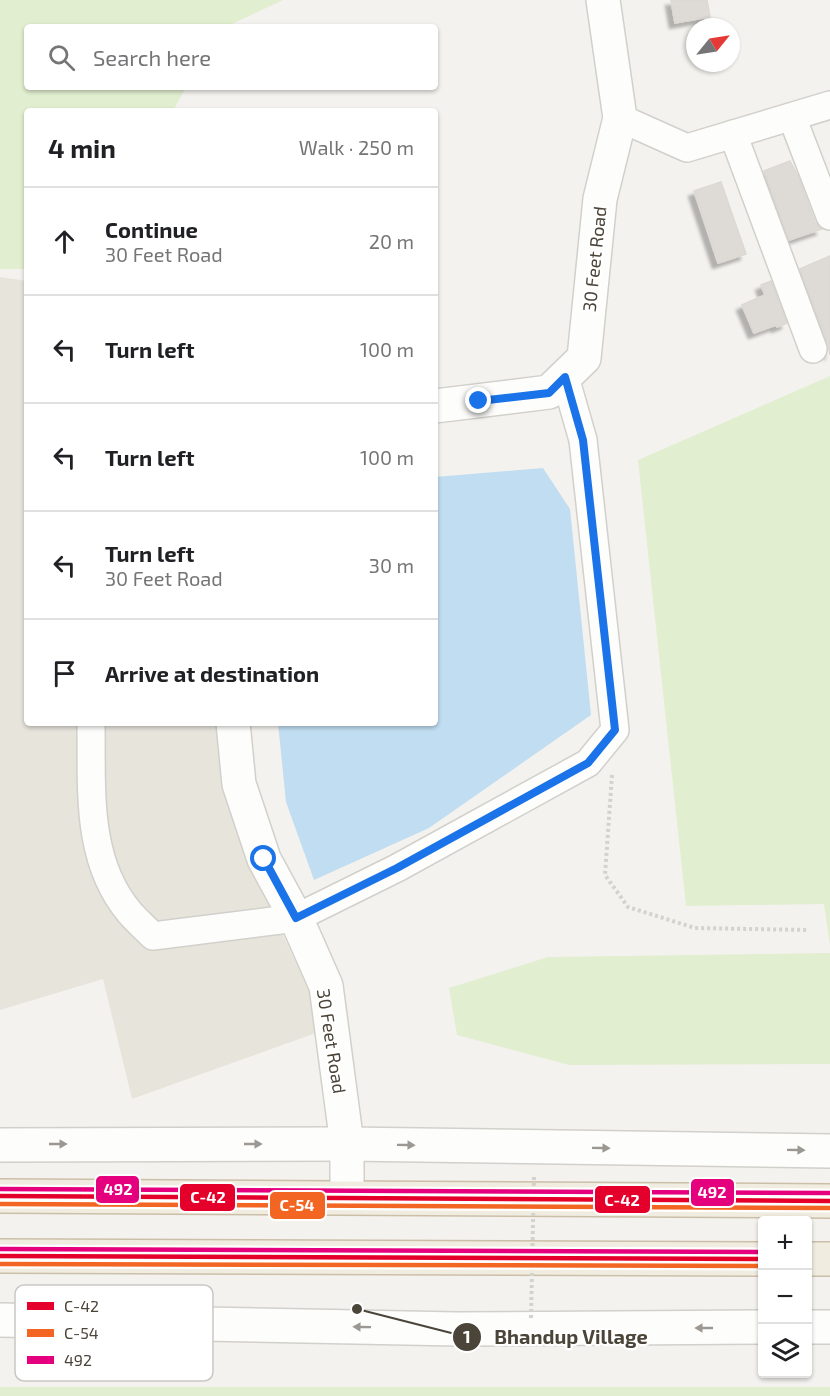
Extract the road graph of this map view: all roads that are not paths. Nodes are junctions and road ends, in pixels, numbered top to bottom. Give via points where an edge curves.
1 (603, 0) edge
2 (830, 105) edge
3 (792, 117) junction
4 (620, 118) junction
5 (733, 134) junction
6 (830, 216) edge
7 (813, 349) dead end
8 (565, 377) junction
9 (438, 406) edge
10 (91, 726) edge
11 (233, 726) edge
12 (296, 918) junction
13 (0, 1144) edge
14 (347, 1144) junction
15 (830, 1151) edge
16 (0, 1196) edge
17 (346, 1197) junction
18 (830, 1201) edge
19 (0, 1257) edge
20 (758, 1259) edge
21 (812, 1259) edge
22 (830, 1259) edge
23 (0, 1320) edge
24 (15, 1320) edge
25 (213, 1324) edge
26 (812, 1327) edge
27 (830, 1327) edge
28 (758, 1328) edge

1 - 4 street, 30 Feet Road
2 - 3 street
3 - 5 street
3 - 6 street
4 - 5 street via 687,148
4 - 8 street, 30 Feet Road via 600,199 584,358
5 - 7 street
8 - 9 street, 30 Feet Road via 549,393
8 - 12 street via 583,440 615,730 588,763 397,868
10 - 12 street via 92,816 98,849 108,879 129,911 153,936
11 - 12 street, 30 Feet Road via 239,784 264,859
12 - 14 street, 30 Feet Road via 326,986
13 -> 14 street
14 -> 15 street
14 - 17 street, 30 Feet Road
16 - 17 highway
17 - 18 highway
19 - 20 highway
21 - 22 highway
24 -> 23 street
28 -> 25 street via 457,1329
26 - 27 street

